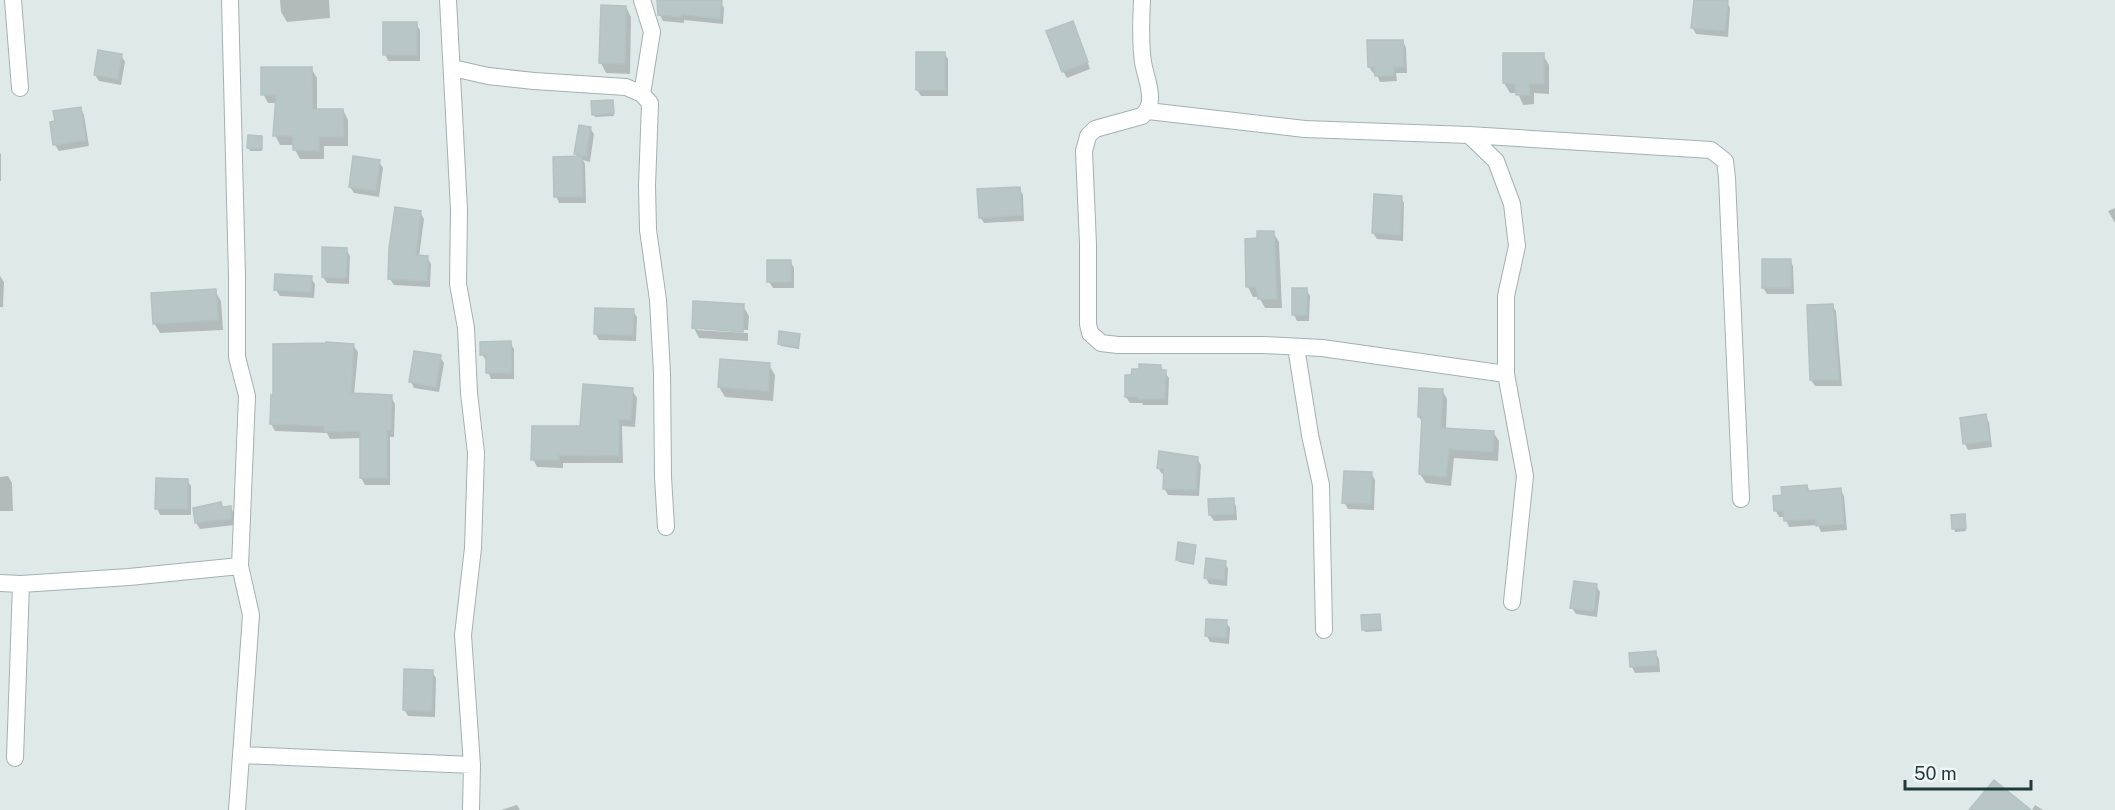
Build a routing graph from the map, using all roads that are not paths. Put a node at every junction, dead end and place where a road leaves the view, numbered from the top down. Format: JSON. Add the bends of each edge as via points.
{"nodes":[{"id":1,"x":13,"y":0,"type":"edge"},
{"id":2,"x":230,"y":0,"type":"edge"},
{"id":3,"x":448,"y":0,"type":"edge"},
{"id":4,"x":642,"y":0,"type":"edge"},
{"id":5,"x":1142,"y":0,"type":"edge"},
{"id":6,"x":453,"y":68,"type":"junction"},
{"id":7,"x":20,"y":88,"type":"dead end"},
{"id":8,"x":642,"y":94,"type":"junction"},
{"id":9,"x":1148,"y":111,"type":"junction"},
{"id":10,"x":1469,"y":135,"type":"junction"},
{"id":11,"x":1296,"y":347,"type":"junction"},
{"id":12,"x":1506,"y":374,"type":"junction"},
{"id":13,"x":1741,"y":499,"type":"dead end"},
{"id":14,"x":666,"y":527,"type":"dead end"},
{"id":15,"x":240,"y":566,"type":"junction"},
{"id":16,"x":0,"y":583,"type":"edge"},
{"id":17,"x":21,"y":584,"type":"junction"},
{"id":18,"x":1512,"y":602,"type":"dead end"},
{"id":19,"x":1324,"y":630,"type":"dead end"},
{"id":20,"x":241,"y":755,"type":"junction"},
{"id":21,"x":15,"y":758,"type":"dead end"},
{"id":22,"x":472,"y":765,"type":"junction"},
{"id":23,"x":237,"y":810,"type":"edge"},
{"id":24,"x":471,"y":810,"type":"edge"}],
"edges":[{"from":1,"to":7,"type":"street"},
{"from":2,"to":15,"type":"street","via":[[237,357],[247,396]]},
{"from":3,"to":6,"type":"street"},
{"from":4,"to":8,"type":"street","via":[[652,32]]},
{"from":5,"to":9,"type":"street","via":[[1143,61],[1150,92]]},
{"from":6,"to":8,"type":"street","via":[[500,77],[626,87]]},
{"from":6,"to":22,"type":"street","via":[[458,284],[466,328],[476,453],[463,635]]},
{"from":8,"to":14,"type":"street","via":[[650,103],[648,230],[658,300]]},
{"from":9,"to":10,"type":"street","via":[[1305,129]]},
{"from":9,"to":11,"type":"street","via":[[1095,129],[1088,136],[1084,151],[1090,333],[1101,343],[1118,345]]},
{"from":10,"to":12,"type":"street","via":[[1496,161],[1512,204],[1516,246],[1506,296]]},
{"from":10,"to":13,"type":"street","via":[[1711,150],[1725,161]]},
{"from":11,"to":12,"type":"street"},
{"from":11,"to":19,"type":"street","via":[[1321,485]]},
{"from":12,"to":18,"type":"street","via":[[1525,476]]},
{"from":15,"to":17,"type":"street"},
{"from":15,"to":20,"type":"street","via":[[251,615]]},
{"from":16,"to":17,"type":"street"},
{"from":17,"to":21,"type":"street"},
{"from":20,"to":22,"type":"street"},
{"from":20,"to":23,"type":"street"},
{"from":22,"to":24,"type":"street"}]}
